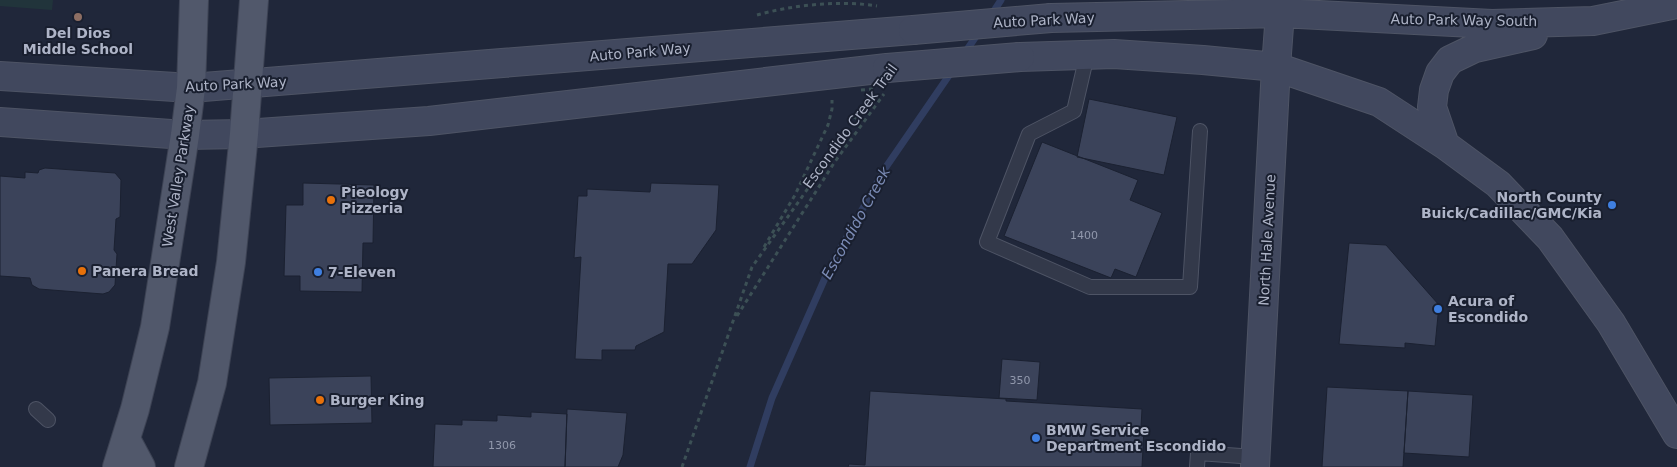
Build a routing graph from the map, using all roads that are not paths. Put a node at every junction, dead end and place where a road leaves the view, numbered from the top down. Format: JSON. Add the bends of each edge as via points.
{"nodes":[{"id":1,"x":194,"y":0,"type":"edge"},
{"id":2,"x":254,"y":0,"type":"edge"},
{"id":3,"x":1677,"y":4,"type":"edge"},
{"id":4,"x":1280,"y":13,"type":"junction"},
{"id":5,"x":1593,"y":21,"type":"junction"},
{"id":6,"x":813,"y":38,"type":"junction"},
{"id":7,"x":1088,"y":55,"type":"junction"},
{"id":8,"x":1276,"y":67,"type":"junction"},
{"id":9,"x":0,"y":76,"type":"edge"},
{"id":10,"x":745,"y":84,"type":"junction"},
{"id":11,"x":248,"y":85,"type":"junction"},
{"id":12,"x":191,"y":88,"type":"junction"},
{"id":13,"x":0,"y":122,"type":"edge"},
{"id":14,"x":1200,"y":131,"type":"dead end"},
{"id":15,"x":244,"y":134,"type":"junction"},
{"id":16,"x":186,"y":135,"type":"junction"},
{"id":17,"x":1445,"y":145,"type":"junction"},
{"id":18,"x":36,"y":409,"type":"dead end"},
{"id":19,"x":48,"y":420,"type":"dead end"},
{"id":20,"x":1677,"y":434,"type":"edge"},
{"id":21,"x":126,"y":439,"type":"junction"},
{"id":22,"x":1198,"y":460,"type":"edge"},
{"id":23,"x":1255,"y":462,"type":"edge"},
{"id":24,"x":117,"y":467,"type":"edge"},
{"id":25,"x":140,"y":467,"type":"edge"},
{"id":26,"x":189,"y":467,"type":"edge"}],
"edges":[{"from":1,"to":12,"type":"main road","name":"West Valley Parkway"},
{"from":2,"to":11,"type":"main road"},
{"from":3,"to":5,"type":"main road","name":"Auto Park Way South"},
{"from":4,"to":5,"type":"main road","name":"Auto Park Way South","via":[[1492,24]]},
{"from":4,"to":6,"type":"main road","name":"Auto Park Way","bridge":true,"via":[[1051,18]]},
{"from":4,"to":8,"type":"main road","name":"North Hale Avenue"},
{"from":5,"to":17,"type":"main road","via":[[1475,48],[1450,60],[1440,73],[1432,107]]},
{"from":6,"to":10,"type":"main road","via":[[808,54],[798,61],[759,68],[752,72]]},
{"from":6,"to":11,"type":"main road","name":"Auto Park Way"},
{"from":7,"to":8,"type":"main road","via":[[1139,55]]},
{"from":7,"to":10,"type":"main road","bridge":true,"via":[[1020,58],[883,82],[832,74]]},
{"from":7,"to":14,"type":"lane","via":[[1074,111],[1029,134],[987,242],[1090,287],[1190,287]]},
{"from":8,"to":17,"type":"main road","via":[[1379,102]]},
{"from":8,"to":23,"type":"main road","name":"North Hale Avenue"},
{"from":9,"to":12,"type":"main road","name":"Auto Park Way"},
{"from":10,"to":15,"type":"main road","via":[[429,121]]},
{"from":11,"to":12,"type":"main road","name":"Auto Park Way"},
{"from":11,"to":15,"type":"main road"},
{"from":12,"to":16,"type":"main road","name":"West Valley Parkway"},
{"from":13,"to":16,"type":"main road"},
{"from":15,"to":16,"type":"main road"},
{"from":15,"to":26,"type":"main road","via":[[231,262],[212,383]]},
{"from":16,"to":21,"type":"main road","name":"West Valley Parkway","via":[[155,327]]},
{"from":17,"to":20,"type":"main road","via":[[1498,184],[1550,238],[1611,323]]},
{"from":18,"to":19,"type":"lane"},
{"from":21,"to":24,"type":"main road","name":"West Valley Parkway"},
{"from":21,"to":25,"type":"main road"},
{"from":22,"to":23,"type":"lane"}]}
